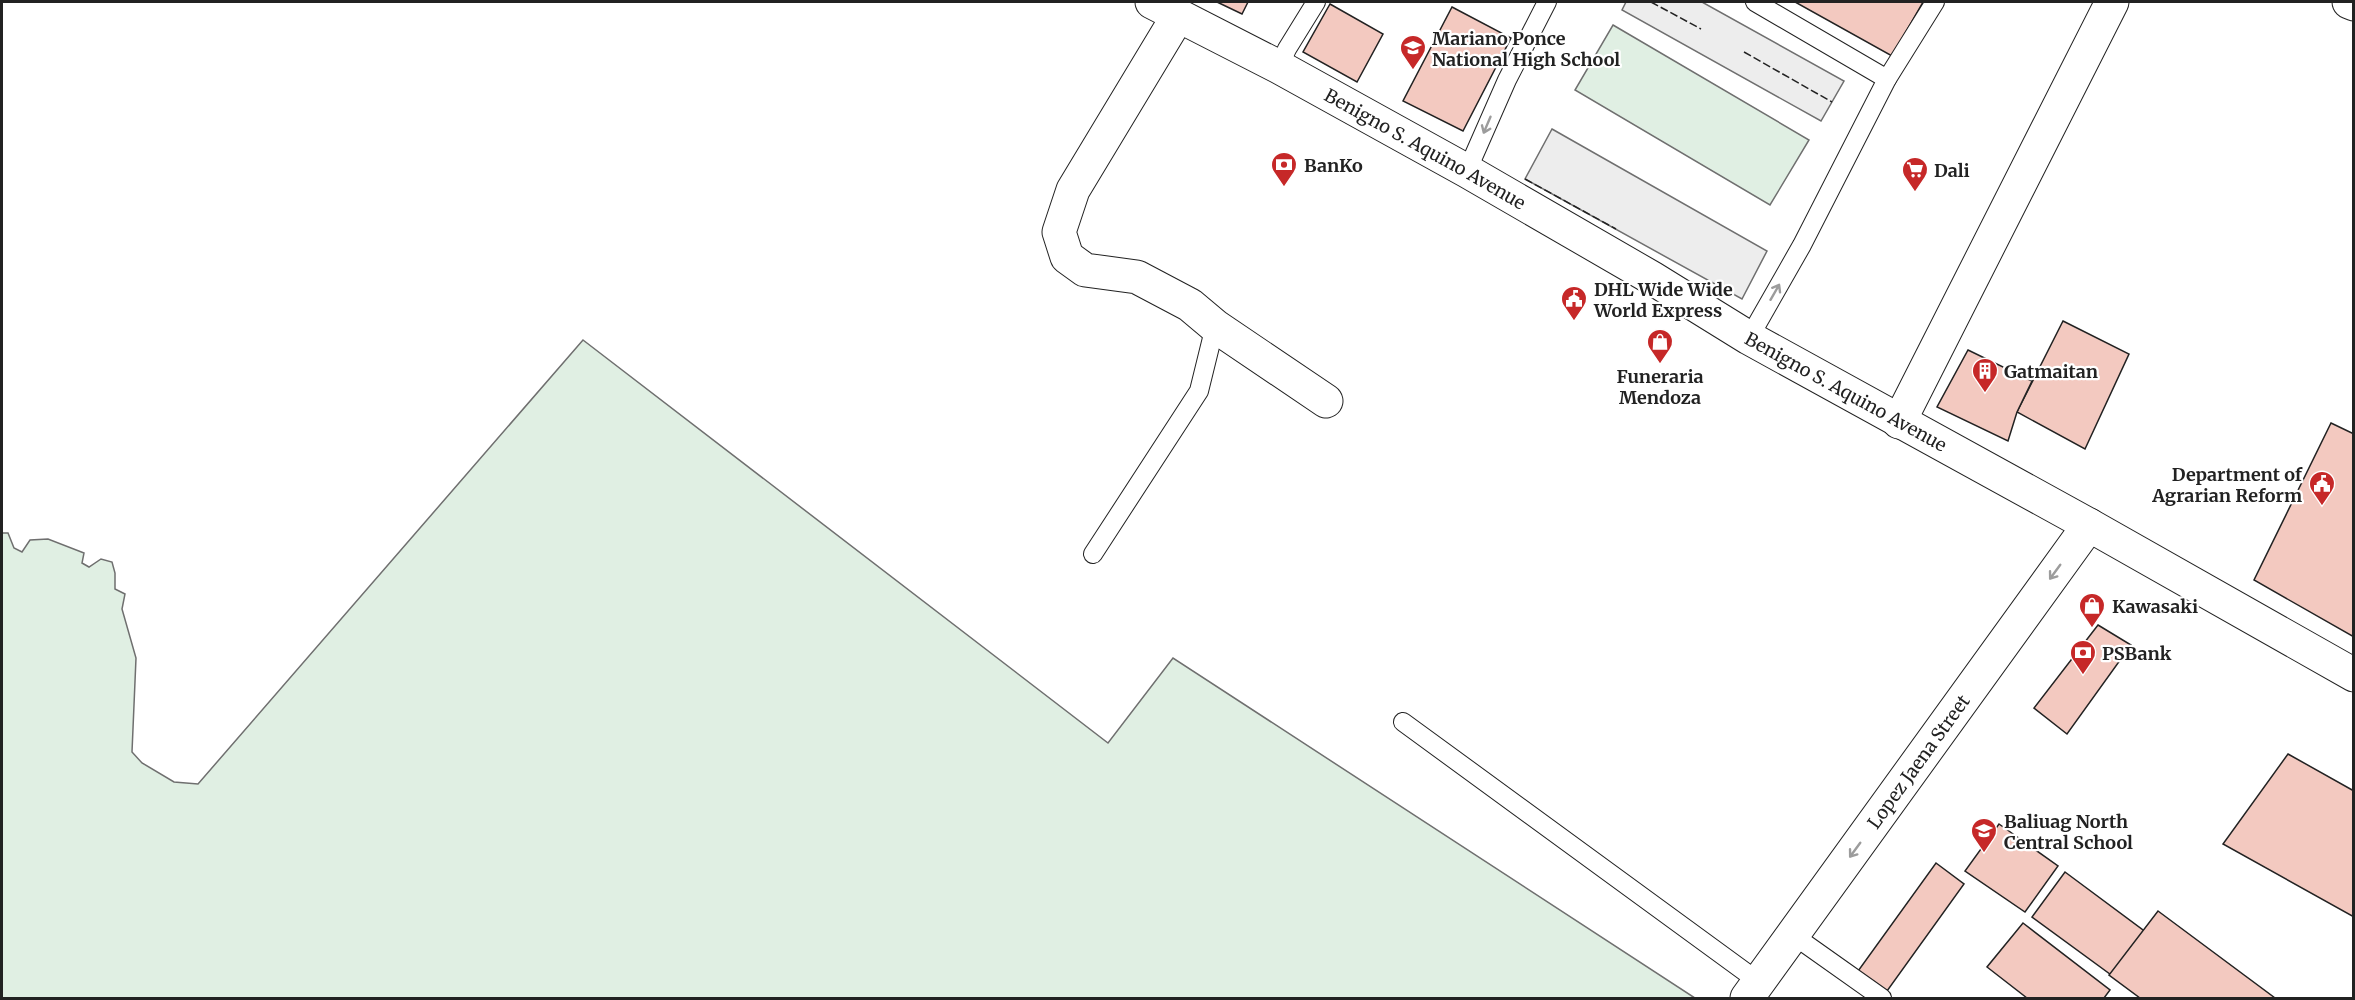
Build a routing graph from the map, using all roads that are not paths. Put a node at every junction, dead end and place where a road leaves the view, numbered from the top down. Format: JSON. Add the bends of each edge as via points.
{"nodes":[{"id":1,"x":1316,"y":2,"type":"edge"},
{"id":2,"x":1547,"y":2,"type":"edge"},
{"id":3,"x":1755,"y":2,"type":"edge"},
{"id":4,"x":1935,"y":2,"type":"edge"},
{"id":5,"x":2112,"y":2,"type":"edge"},
{"id":6,"x":2349,"y":2,"type":"edge"},
{"id":7,"x":2354,"y":4,"type":"edge"},
{"id":8,"x":1165,"y":9,"type":"edge"},
{"id":9,"x":1279,"y":67,"type":"junction"},
{"id":10,"x":1887,"y":79,"type":"junction"},
{"id":11,"x":1467,"y":171,"type":"junction"},
{"id":12,"x":1215,"y":326,"type":"junction"},
{"id":13,"x":1749,"y":338,"type":"junction"},
{"id":14,"x":1326,"y":401,"type":"dead end"},
{"id":15,"x":1899,"y":422,"type":"junction"},
{"id":16,"x":2089,"y":525,"type":"junction"},
{"id":17,"x":1093,"y":554,"type":"dead end"},
{"id":18,"x":2354,"y":675,"type":"edge"},
{"id":19,"x":1403,"y":722,"type":"dead end"},
{"id":20,"x":1793,"y":935,"type":"junction"},
{"id":21,"x":1753,"y":991,"type":"edge"},
{"id":22,"x":1882,"y":999,"type":"edge"}],
"edges":[{"from":1,"to":9,"type":"lane"},
{"from":2,"to":11,"type":"lane","one_way":true,"via":[[1506,80]]},
{"from":3,"to":10,"type":"lane"},
{"from":4,"to":10,"type":"lane"},
{"from":5,"to":15,"type":"street"},
{"from":6,"to":7,"type":"street"},
{"from":8,"to":9,"type":"street","name":"Benigno S. Aquino Avenue"},
{"from":8,"to":12,"type":"street","via":[[1073,190],[1059,232],[1067,257],[1085,270],[1137,277],[1190,305]]},
{"from":9,"to":11,"type":"street","name":"Benigno S. Aquino Avenue"},
{"from":13,"to":10,"type":"lane","one_way":true,"via":[[1802,246]]},
{"from":11,"to":13,"type":"street","name":"Benigno S. Aquino Avenue"},
{"from":12,"to":14,"type":"street"},
{"from":12,"to":17,"type":"lane","via":[[1199,391]]},
{"from":13,"to":15,"type":"street","name":"Benigno S. Aquino Avenue"},
{"from":15,"to":16,"type":"street","name":"Benigno S. Aquino Avenue"},
{"from":16,"to":18,"type":"street","name":"Benigno S. Aquino Avenue"},
{"from":16,"to":20,"type":"street","name":"Lopez Jaena Street","one_way":true},
{"from":19,"to":21,"type":"lane"},
{"from":20,"to":21,"type":"street","name":"Lopez Jaena Street"},
{"from":20,"to":22,"type":"lane"}]}
